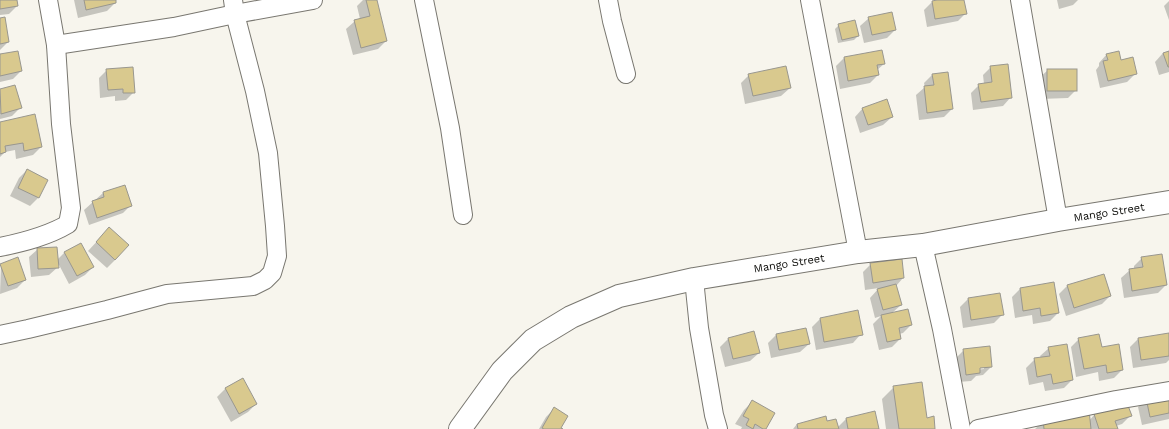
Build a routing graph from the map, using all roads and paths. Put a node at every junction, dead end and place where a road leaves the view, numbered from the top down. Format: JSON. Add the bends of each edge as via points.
{"nodes":[{"id":1,"x":48,"y":0,"type":"edge"},
{"id":2,"x":313,"y":0,"type":"edge"},
{"id":3,"x":424,"y":0,"type":"edge"},
{"id":4,"x":608,"y":0,"type":"edge"},
{"id":5,"x":810,"y":0,"type":"edge"},
{"id":6,"x":1020,"y":0,"type":"edge"},
{"id":7,"x":234,"y":7,"type":"edge"},
{"id":8,"x":56,"y":46,"type":"junction"},
{"id":9,"x":626,"y":74,"type":"dead end"},
{"id":10,"x":1169,"y":202,"type":"edge"},
{"id":11,"x":463,"y":215,"type":"dead end"},
{"id":12,"x":1058,"y":220,"type":"junction"},
{"id":13,"x":923,"y":245,"type":"junction"},
{"id":14,"x":0,"y":246,"type":"edge"},
{"id":15,"x":858,"y":252,"type":"junction"},
{"id":16,"x":694,"y":279,"type":"junction"},
{"id":17,"x":0,"y":335,"type":"edge"},
{"id":18,"x":1169,"y":391,"type":"edge"},
{"id":19,"x":460,"y":429,"type":"edge"},
{"id":20,"x":718,"y":429,"type":"edge"},
{"id":21,"x":961,"y":429,"type":"edge"},
{"id":22,"x":978,"y":429,"type":"edge"}],
"edges":[{"from":1,"to":8,"type":"street"},
{"from":2,"to":7,"type":"street"},
{"from":3,"to":11,"type":"street","via":[[450,128]]},
{"from":4,"to":9,"type":"street"},
{"from":5,"to":15,"type":"street"},
{"from":6,"to":12,"type":"street"},
{"from":7,"to":8,"type":"street","via":[[174,27]]},
{"from":7,"to":17,"type":"street","via":[[268,153],[277,256],[272,273],[253,286],[166,294]]},
{"from":8,"to":14,"type":"street","via":[[61,124],[71,208],[68,224],[57,231],[20,243]]},
{"from":10,"to":12,"type":"main road","name":"Mango Street"},
{"from":12,"to":13,"type":"main road","name":"Mango Street"},
{"from":13,"to":15,"type":"main road","name":"Mango Street"},
{"from":13,"to":21,"type":"street"},
{"from":15,"to":16,"type":"main road","name":"Mango Street"},
{"from":16,"to":19,"type":"main road","name":"Mango Street","via":[[620,296],[571,317],[533,340],[502,371]]},
{"from":16,"to":20,"type":"street","via":[[699,328]]},
{"from":18,"to":22,"type":"street"}]}
